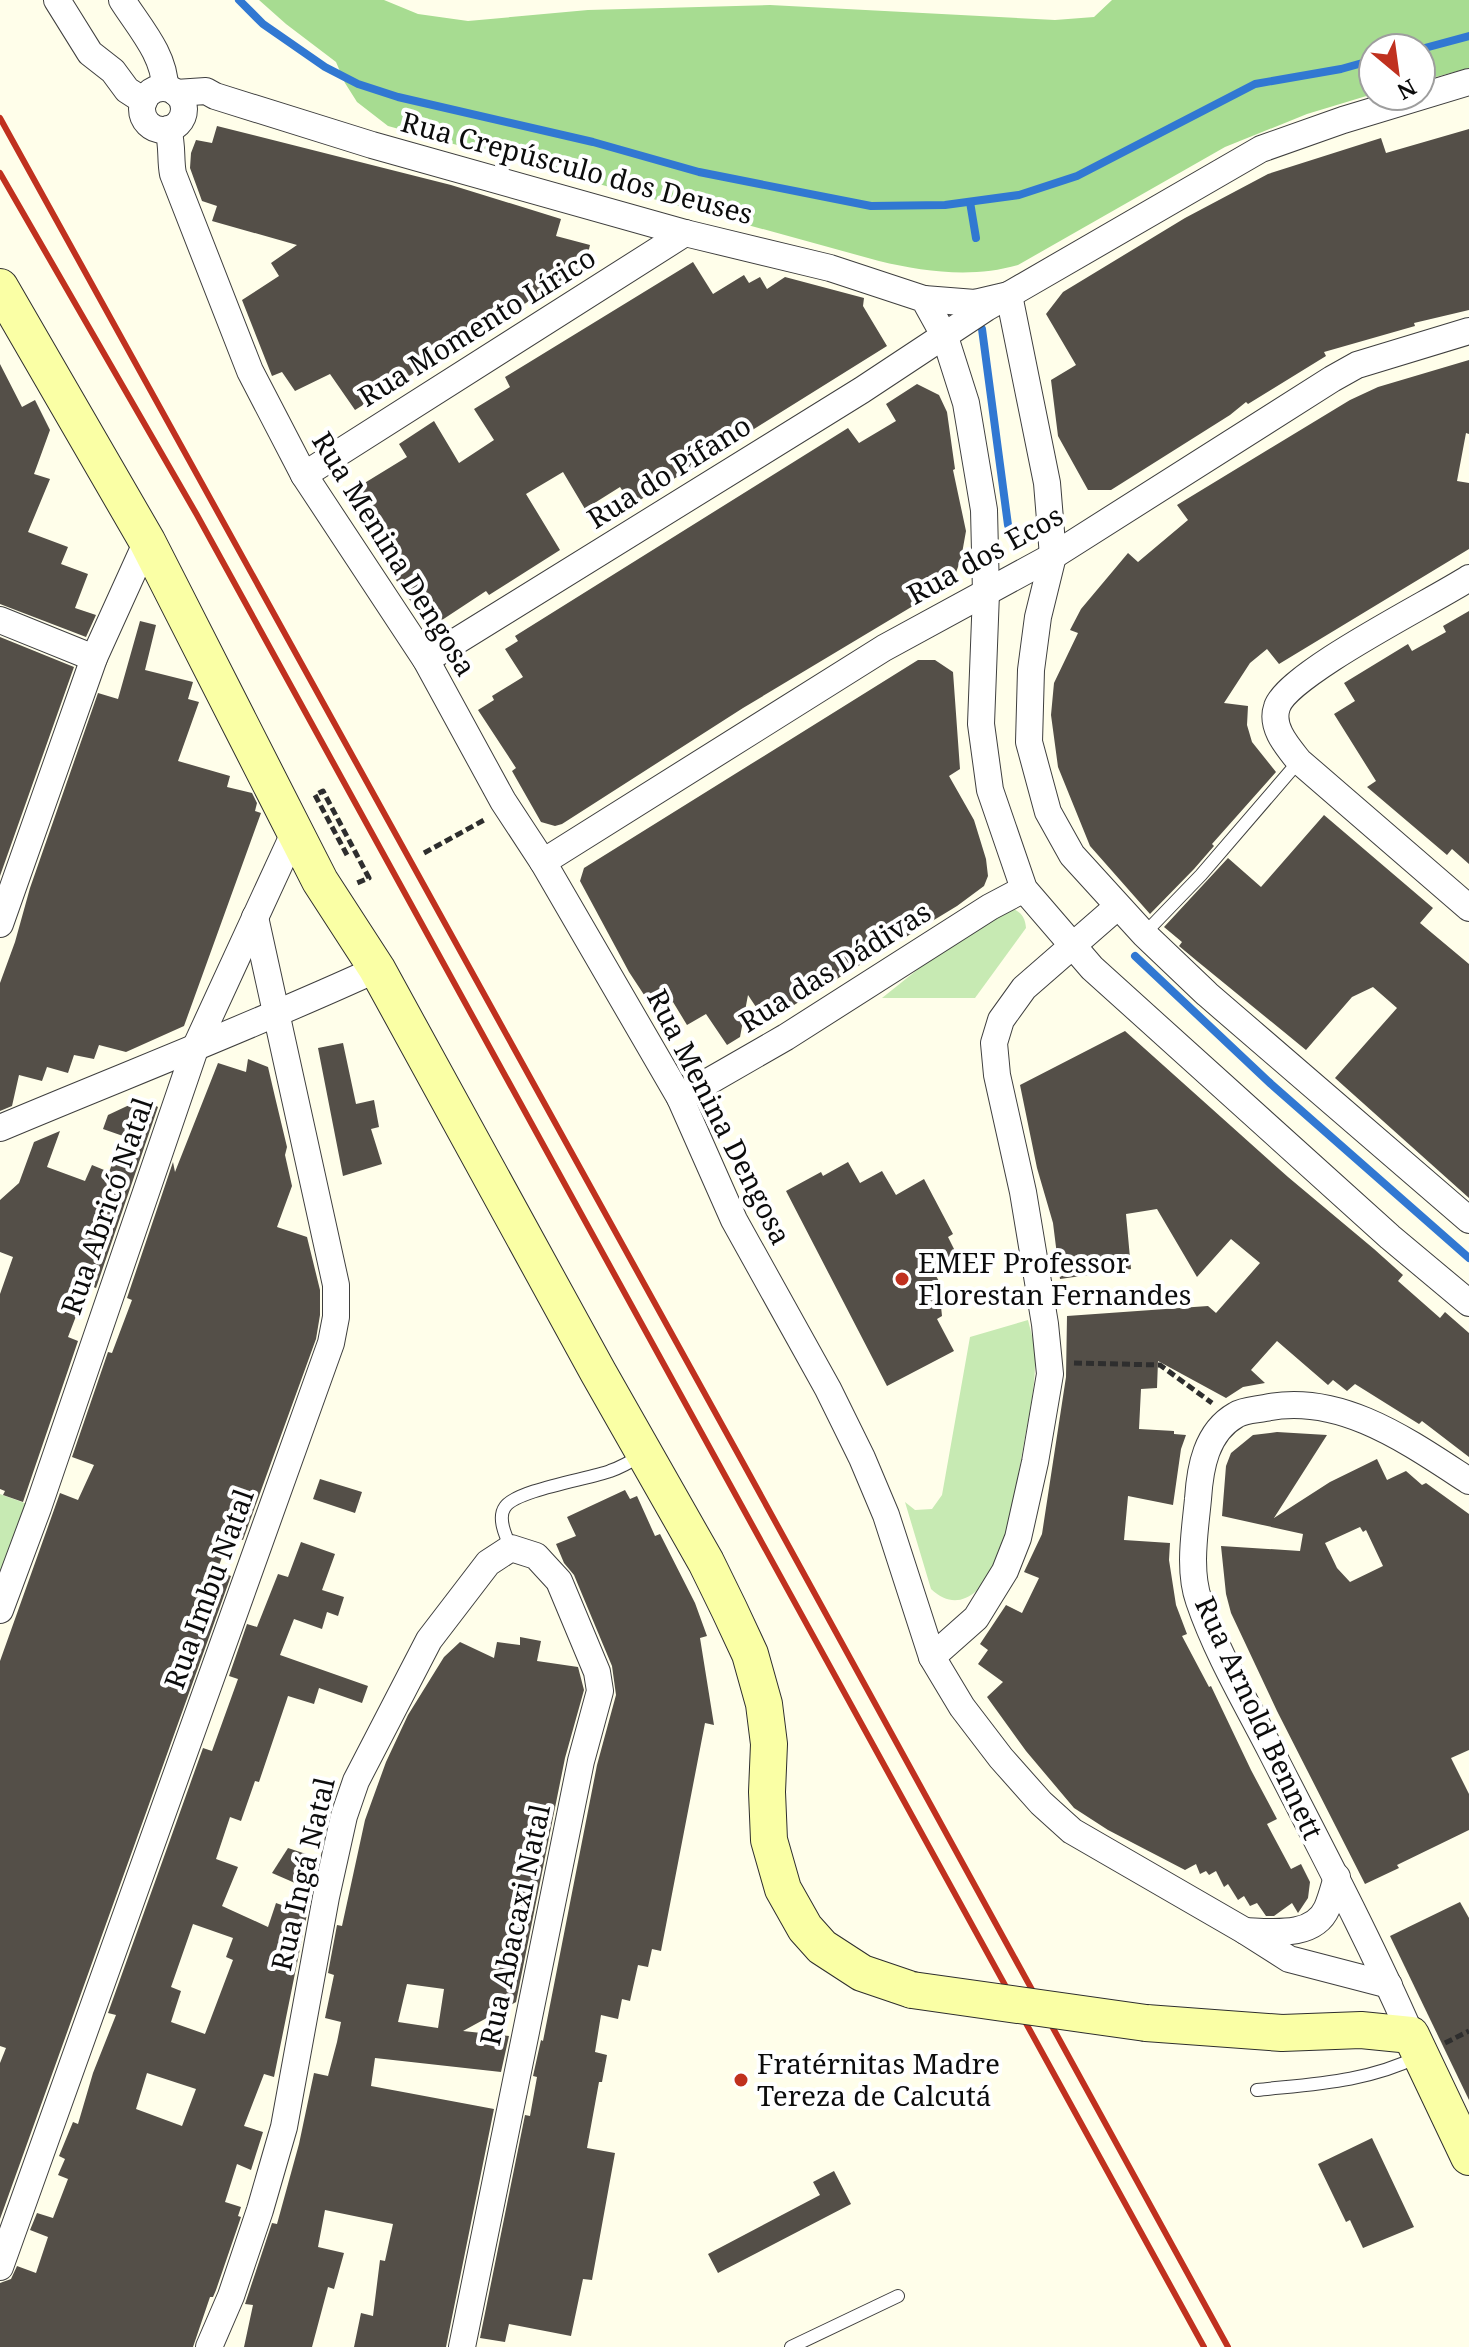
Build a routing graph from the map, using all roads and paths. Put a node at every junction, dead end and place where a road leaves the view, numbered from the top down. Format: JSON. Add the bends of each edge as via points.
{"nodes":[{"id":1,"x":57,"y":0,"type":"edge"},
{"id":2,"x":122,"y":0,"type":"edge"},
{"id":3,"x":1469,"y":82,"type":"edge"},
{"id":4,"x":163,"y":106,"type":"junction"},
{"id":5,"x":685,"y":233,"type":"junction"},
{"id":6,"x":1009,"y":295,"type":"junction"},
{"id":7,"x":2,"y":296,"type":"edge"},
{"id":8,"x":924,"y":299,"type":"junction"},
{"id":9,"x":1469,"y":331,"type":"edge"},
{"id":10,"x":945,"y":337,"type":"junction"},
{"id":11,"x":304,"y":475,"type":"junction"},
{"id":12,"x":147,"y":541,"type":"junction"},
{"id":13,"x":1053,"y":556,"type":"junction"},
{"id":14,"x":1469,"y":578,"type":"edge"},
{"id":15,"x":986,"y":593,"type":"junction"},
{"id":16,"x":0,"y":620,"type":"edge"},
{"id":17,"x":94,"y":658,"type":"junction"},
{"id":18,"x":426,"y":660,"type":"junction"},
{"id":19,"x":1299,"y":761,"type":"junction"},
{"id":20,"x":507,"y":807,"type":"junction"},
{"id":21,"x":1048,"y":812,"type":"junction"},
{"id":22,"x":1005,"y":826,"type":"junction"},
{"id":23,"x":298,"y":838,"type":"junction"},
{"id":24,"x":424,"y":853,"type":"dead end"},
{"id":25,"x":543,"y":862,"type":"junction"},
{"id":26,"x":350,"y":871,"type":"dead end"},
{"id":27,"x":1024,"y":889,"type":"junction"},
{"id":28,"x":1117,"y":907,"type":"junction"},
{"id":29,"x":1469,"y":908,"type":"edge"},
{"id":30,"x":255,"y":917,"type":"junction"},
{"id":31,"x":0,"y":924,"type":"edge"},
{"id":32,"x":1144,"y":934,"type":"junction"},
{"id":33,"x":1072,"y":947,"type":"junction"},
{"id":34,"x":377,"y":969,"type":"junction"},
{"id":35,"x":278,"y":1015,"type":"junction"},
{"id":36,"x":196,"y":1046,"type":"junction"},
{"id":37,"x":680,"y":1098,"type":"junction"},
{"id":38,"x":0,"y":1128,"type":"edge"},
{"id":39,"x":1469,"y":1220,"type":"edge"},
{"id":40,"x":1469,"y":1303,"type":"edge"},
{"id":41,"x":1049,"y":1362,"type":"junction"},
{"id":42,"x":1232,"y":1417,"type":"junction"},
{"id":43,"x":644,"y":1453,"type":"junction"},
{"id":44,"x":1469,"y":1481,"type":"edge"},
{"id":45,"x":511,"y":1548,"type":"junction"},
{"id":46,"x":0,"y":1610,"type":"edge"},
{"id":47,"x":932,"y":1657,"type":"junction"},
{"id":48,"x":1337,"y":1877,"type":"junction"},
{"id":49,"x":1245,"y":1931,"type":"junction"},
{"id":50,"x":1389,"y":1985,"type":"junction"},
{"id":51,"x":1416,"y":2045,"type":"junction"},
{"id":52,"x":1257,"y":2090,"type":"dead end"},
{"id":53,"x":1469,"y":2157,"type":"edge"},
{"id":54,"x":0,"y":2267,"type":"edge"},
{"id":55,"x":898,"y":2296,"type":"dead end"},
{"id":56,"x":209,"y":2347,"type":"edge"},
{"id":57,"x":462,"y":2347,"type":"edge"},
{"id":58,"x":791,"y":2347,"type":"edge"}],
"edges":[{"from":1,"to":4,"type":"street","via":[[90,53],[127,90]]},
{"from":2,"to":4,"type":"street","via":[[165,71]]},
{"from":3,"to":6,"type":"street","name":"Rua Crepúsculo dos Deuses","via":[[1261,149]]},
{"from":4,"to":5,"type":"street","name":"Rua Crepúsculo dos Deuses","via":[[215,96]]},
{"from":4,"to":11,"type":"street","name":"Rua Menina Dengosa","via":[[159,149],[171,165],[250,371]]},
{"from":5,"to":8,"type":"street","name":"Rua Crepúsculo dos Deuses","via":[[830,268]]},
{"from":5,"to":11,"type":"street","name":"Rua Momento Lírico"},
{"from":6,"to":8,"type":"street","name":"Rua Crepúsculo dos Deuses","via":[[975,303]]},
{"from":6,"to":10,"type":"street","name":"Rua Crepúsculo dos Deuses"},
{"from":6,"to":13,"type":"street","via":[[1047,483]]},
{"from":7,"to":12,"type":"street"},
{"from":8,"to":10,"type":"street"},
{"from":9,"to":13,"type":"street","name":"Rua dos Ecos","via":[[1357,365]]},
{"from":10,"to":15,"type":"street","via":[[966,403],[984,510]]},
{"from":10,"to":18,"type":"street","name":"Rua do Pífano"},
{"from":11,"to":18,"type":"street","name":"Rua Menina Dengosa"},
{"from":12,"to":17,"type":"street"},
{"from":12,"to":23,"type":"street"},
{"from":13,"to":15,"type":"street","name":"Rua dos Ecos"},
{"from":13,"to":21,"type":"street","via":[[1038,617],[1029,713],[1029,742]]},
{"from":14,"to":19,"type":"street","via":[[1291,687],[1278,702],[1275,720]]},
{"from":15,"to":22,"type":"street","via":[[981,724],[990,790]]},
{"from":15,"to":25,"type":"street","name":"Rua dos Ecos","via":[[884,648]]},
{"from":16,"to":17,"type":"street"},
{"from":17,"to":31,"type":"street"},
{"from":18,"to":20,"type":"street","name":"Rua Menina Dengosa"},
{"from":19,"to":29,"type":"street"},
{"from":19,"to":32,"type":"lane"},
{"from":20,"to":24,"type":"path"},
{"from":20,"to":25,"type":"street","name":"Rua Menina Dengosa"},
{"from":21,"to":22,"type":"street"},
{"from":21,"to":28,"type":"street","via":[[1072,855]]},
{"from":22,"to":27,"type":"street"},
{"from":23,"to":26,"type":"path","via":[[328,829],[345,856],[315,795],[323,791],[369,878],[357,884]]},
{"from":23,"to":30,"type":"street","name":"Rua Abricó Natal"},
{"from":23,"to":34,"type":"street"},
{"from":25,"to":37,"type":"street","name":"Rua Menina Dengosa"},
{"from":27,"to":33,"type":"street"},
{"from":27,"to":37,"type":"street","name":"Rua das Dádivas"},
{"from":28,"to":32,"type":"street"},
{"from":28,"to":33,"type":"street"},
{"from":30,"to":35,"type":"street","name":"Rua Imbu Natal"},
{"from":30,"to":36,"type":"street","name":"Rua Abricó Natal"},
{"from":32,"to":39,"type":"street"},
{"from":33,"to":40,"type":"street"},
{"from":33,"to":41,"type":"street","via":[[1024,988],[1001,1020],[994,1043]]},
{"from":34,"to":35,"type":"street"},
{"from":34,"to":43,"type":"street"},
{"from":35,"to":36,"type":"street"},
{"from":35,"to":54,"type":"street","name":"Rua Imbu Natal","via":[[336,1285],[331,1343]]},
{"from":36,"to":38,"type":"street"},
{"from":36,"to":46,"type":"street","name":"Rua Abricó Natal"},
{"from":37,"to":47,"type":"street","name":"Rua Menina Dengosa","via":[[734,1220],[862,1458]]},
{"from":41,"to":42,"type":"path","via":[[1160,1365]]},
{"from":41,"to":47,"type":"street","via":[[1035,1462],[1005,1571],[976,1618]]},
{"from":42,"to":44,"type":"street","via":[[1272,1406],[1312,1404],[1368,1421]]},
{"from":42,"to":48,"type":"street","name":"Rua Arnold Bennett","via":[[1207,1447],[1199,1481],[1193,1555],[1197,1598]]},
{"from":43,"to":45,"type":"lane","via":[[611,1471],[513,1500],[502,1517]]},
{"from":43,"to":51,"type":"street","bridge":true,"via":[[750,1654],[769,1744],[769,1840],[783,1889],[822,1947],[862,1973],[912,1990],[1146,2023],[1282,2033],[1361,2030]]},
{"from":45,"to":56,"type":"street","name":"Rua Ingá Natal","via":[[488,1563],[429,1640],[356,1781],[326,1897],[284,2127],[256,2224]]},
{"from":45,"to":57,"type":"street","name":"Rua Abacaxi Natal","via":[[536,1556],[559,1581],[600,1691],[581,1761]]},
{"from":47,"to":49,"type":"street","name":"Rua Menina Dengosa","via":[[1001,1758],[1072,1831]]},
{"from":48,"to":49,"type":"street","via":[[1326,1911],[1317,1921],[1299,1930]]},
{"from":48,"to":50,"type":"street","name":"Rua Arnold Bennett"},
{"from":49,"to":50,"type":"street","name":"Rua Menina Dengosa","via":[[1289,1959]]},
{"from":50,"to":51,"type":"street","name":"Rua Arnold Bennett"},
{"from":51,"to":52,"type":"lane","via":[[1399,2066],[1354,2079]]},
{"from":51,"to":53,"type":"street","name":"Rua Arnold Bennett"},
{"from":55,"to":58,"type":"lane"}]}
